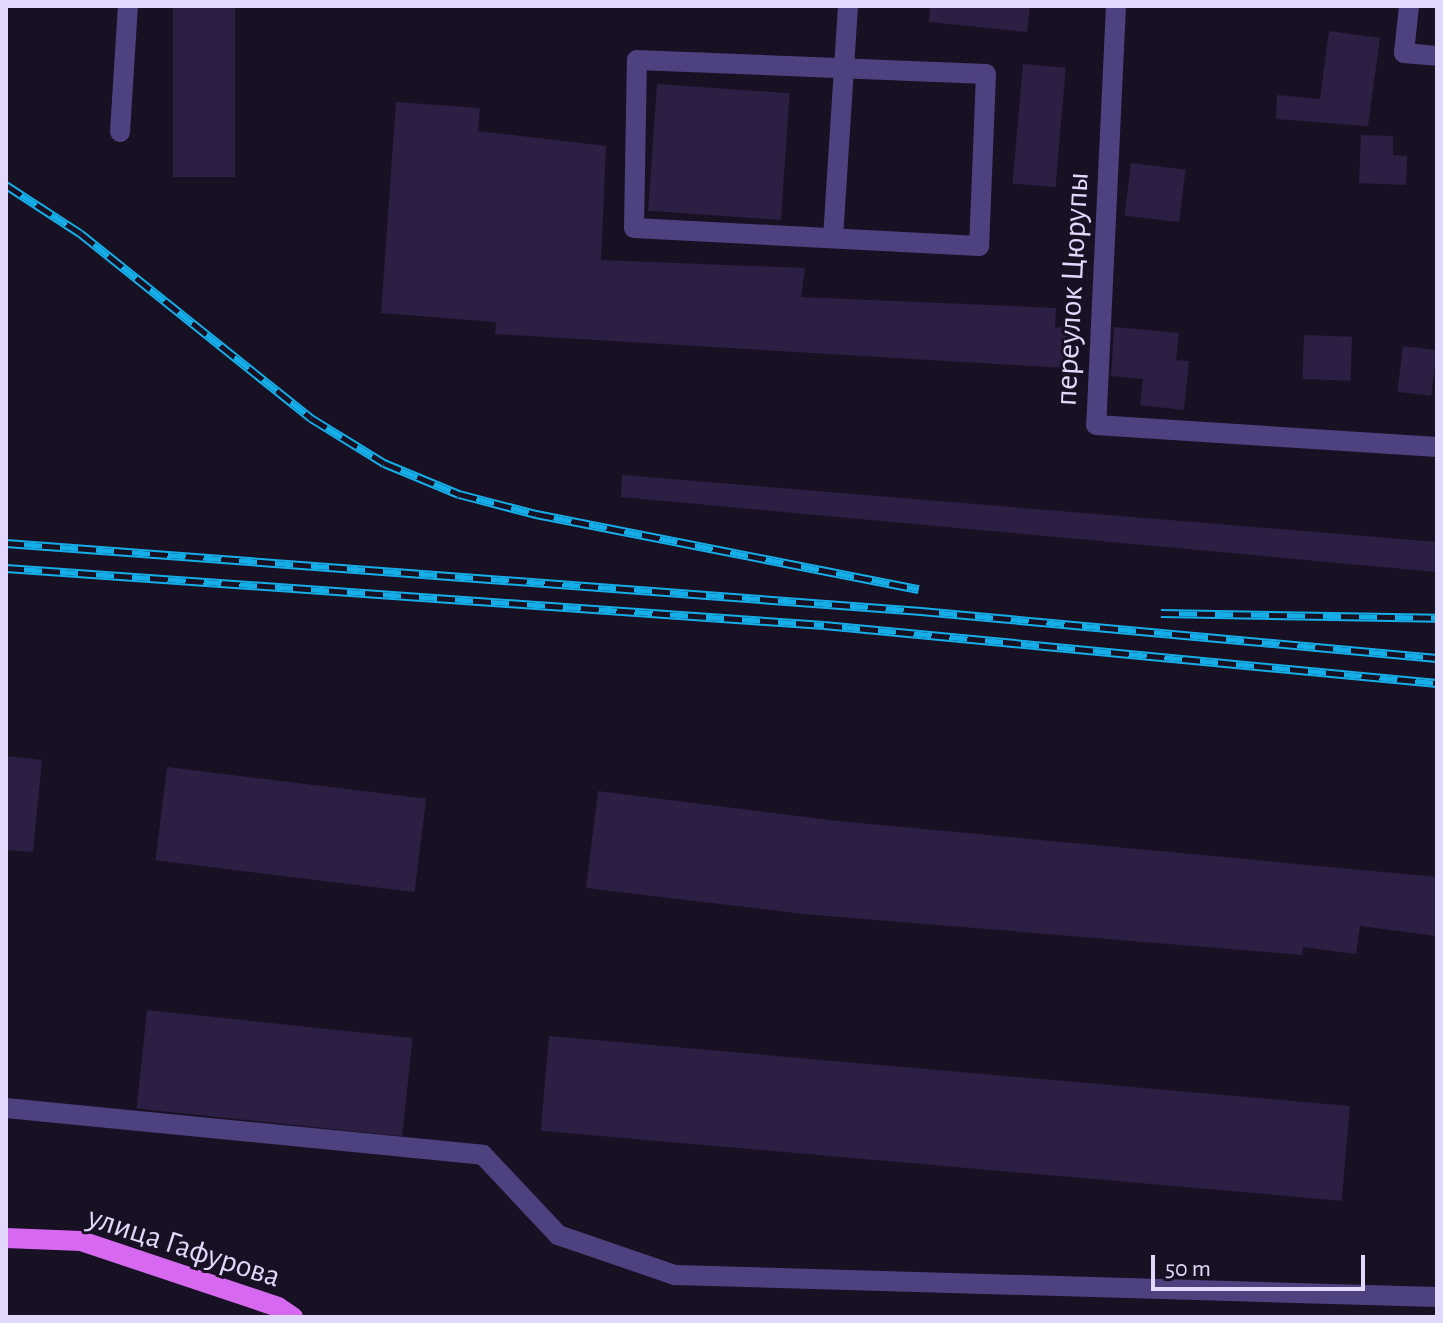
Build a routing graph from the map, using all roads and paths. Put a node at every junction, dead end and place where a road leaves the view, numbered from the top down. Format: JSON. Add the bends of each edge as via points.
{"nodes":[{"id":1,"x":128,"y":6,"type":"edge"},
{"id":2,"x":848,"y":6,"type":"edge"},
{"id":3,"x":1116,"y":6,"type":"edge"},
{"id":4,"x":1409,"y":6,"type":"edge"},
{"id":5,"x":1437,"y":56,"type":"edge"},
{"id":6,"x":845,"y":68,"type":"junction"},
{"id":7,"x":120,"y":132,"type":"dead end"},
{"id":8,"x":833,"y":238,"type":"junction"},
{"id":9,"x":1437,"y":447,"type":"edge"},
{"id":10,"x":6,"y":1108,"type":"edge"},
{"id":11,"x":6,"y":1238,"type":"edge"},
{"id":12,"x":1437,"y":1297,"type":"edge"},
{"id":13,"x":293,"y":1317,"type":"edge"}],
"edges":[{"from":1,"to":7,"type":"street"},
{"from":2,"to":6,"type":"street"},
{"from":3,"to":9,"type":"street","name":"переулок Цюрупы","via":[[1096,425]]},
{"from":4,"to":5,"type":"street","via":[[1404,53]]},
{"from":6,"to":8,"type":"street"},
{"from":6,"to":8,"type":"street","via":[[986,74],[979,246]]},
{"from":6,"to":8,"type":"street","via":[[637,60],[634,228]]},
{"from":10,"to":12,"type":"street","via":[[483,1155],[558,1235],[675,1275]]},
{"from":11,"to":13,"type":"main road","name":"улица Гафурова","via":[[81,1241],[278,1307]]}]}
